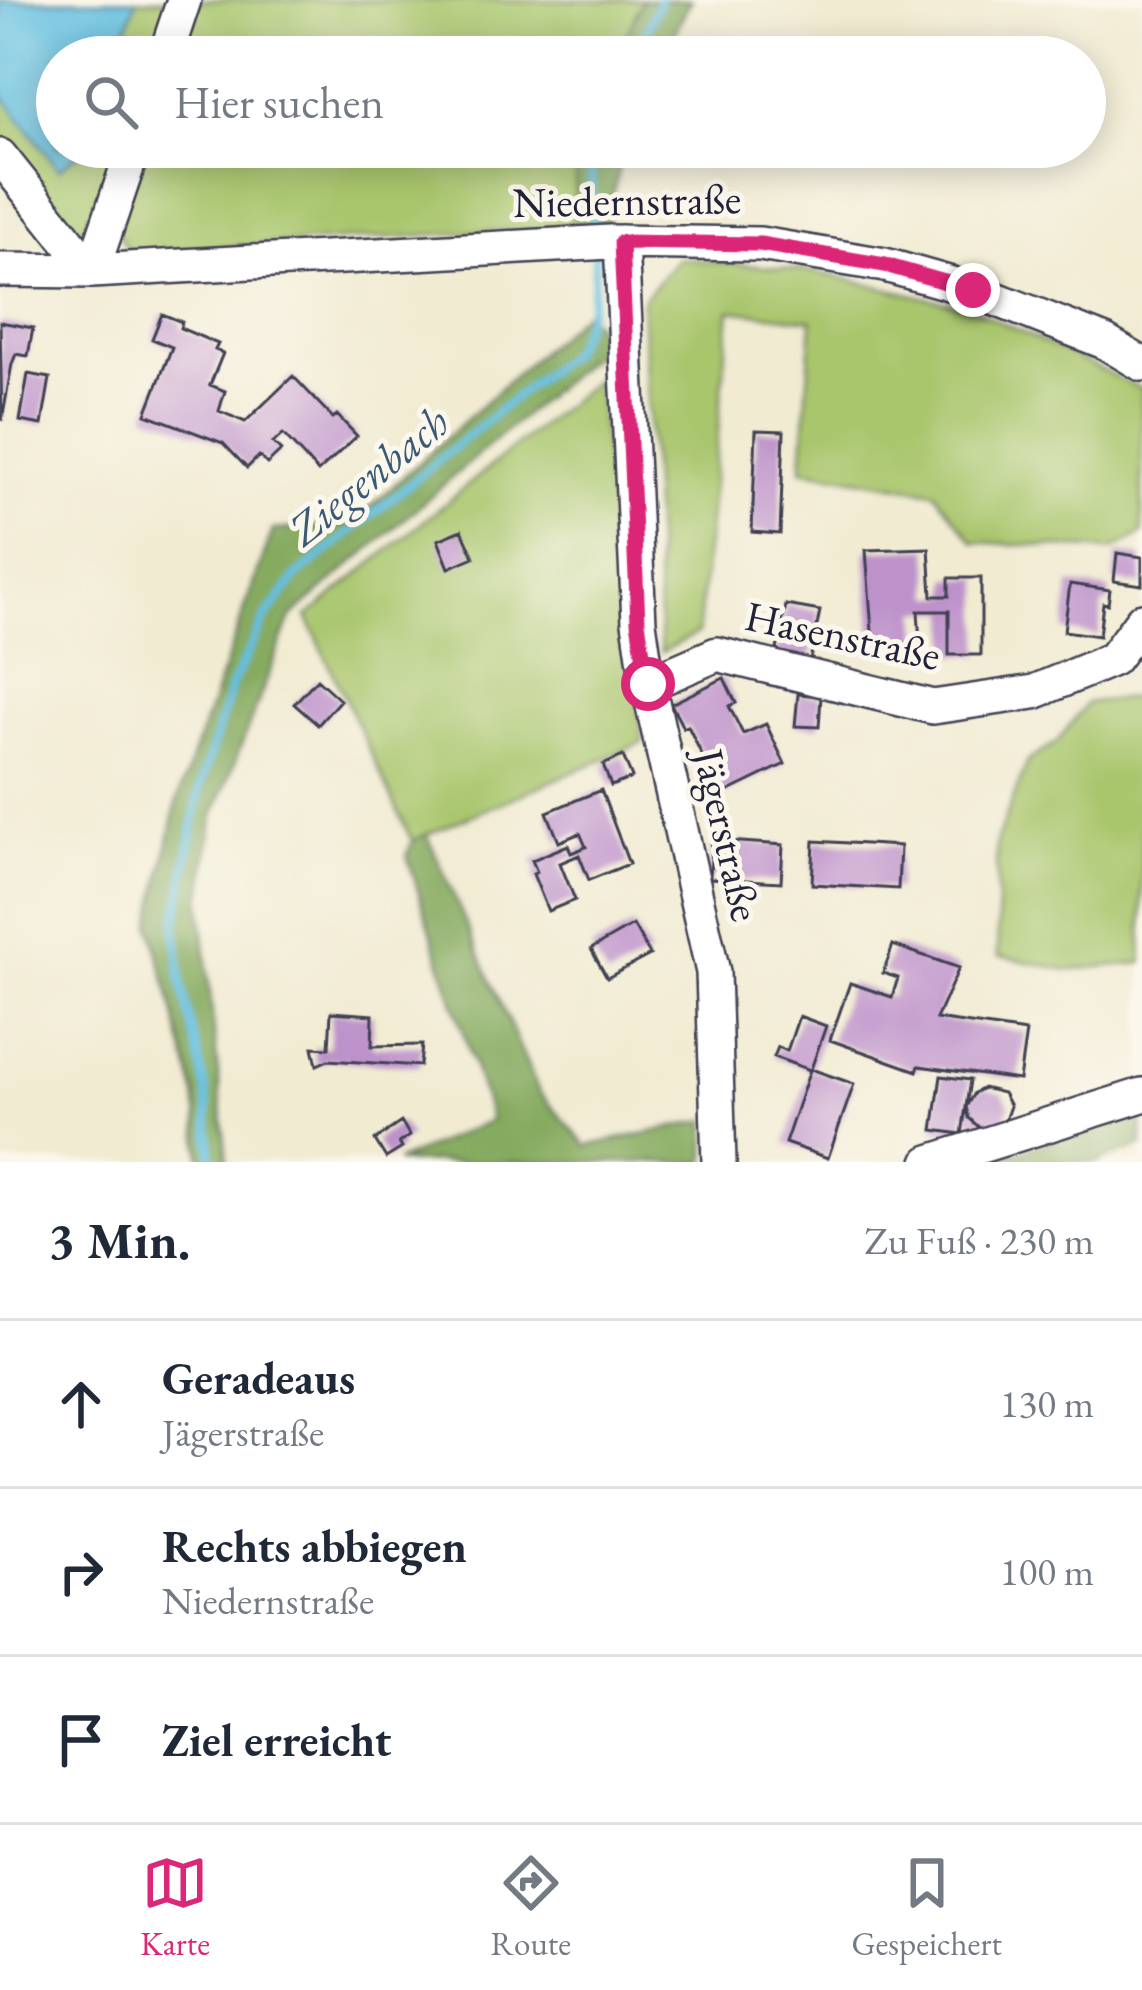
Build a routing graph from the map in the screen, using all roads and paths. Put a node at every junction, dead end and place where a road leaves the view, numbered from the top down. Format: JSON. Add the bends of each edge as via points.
{"nodes":[{"id":1,"x":184,"y":0,"type":"edge"},
{"id":2,"x":172,"y":36,"type":"edge"},
{"id":3,"x":0,"y":156,"type":"edge"},
{"id":4,"x":127,"y":168,"type":"edge"},
{"id":5,"x":603,"y":242,"type":"junction"},
{"id":6,"x":0,"y":270,"type":"edge"},
{"id":7,"x":92,"y":272,"type":"junction"},
{"id":8,"x":1142,"y":364,"type":"edge"},
{"id":9,"x":1142,"y":620,"type":"edge"},
{"id":10,"x":648,"y":684,"type":"junction"},
{"id":11,"x":1142,"y":1094,"type":"edge"},
{"id":12,"x":719,"y":1162,"type":"edge"},
{"id":13,"x":930,"y":1162,"type":"edge"}],
"edges":[{"from":1,"to":2,"type":"street"},
{"from":3,"to":7,"type":"street"},
{"from":4,"to":7,"type":"street"},
{"from":5,"to":7,"type":"street","name":"Niedernstraße"},
{"from":5,"to":8,"type":"street","name":"Niedernstraße","via":[[760,244],[885,265],[973,290]]},
{"from":5,"to":10,"type":"street","name":"Jägerstraße"},
{"from":6,"to":7,"type":"street"},
{"from":9,"to":10,"type":"street","name":"Hasenstraße","via":[[1113,659],[1034,692],[932,707],[717,654]]},
{"from":10,"to":12,"type":"street","name":"Jägerstraße","via":[[713,972]]},
{"from":11,"to":13,"type":"street"}]}
